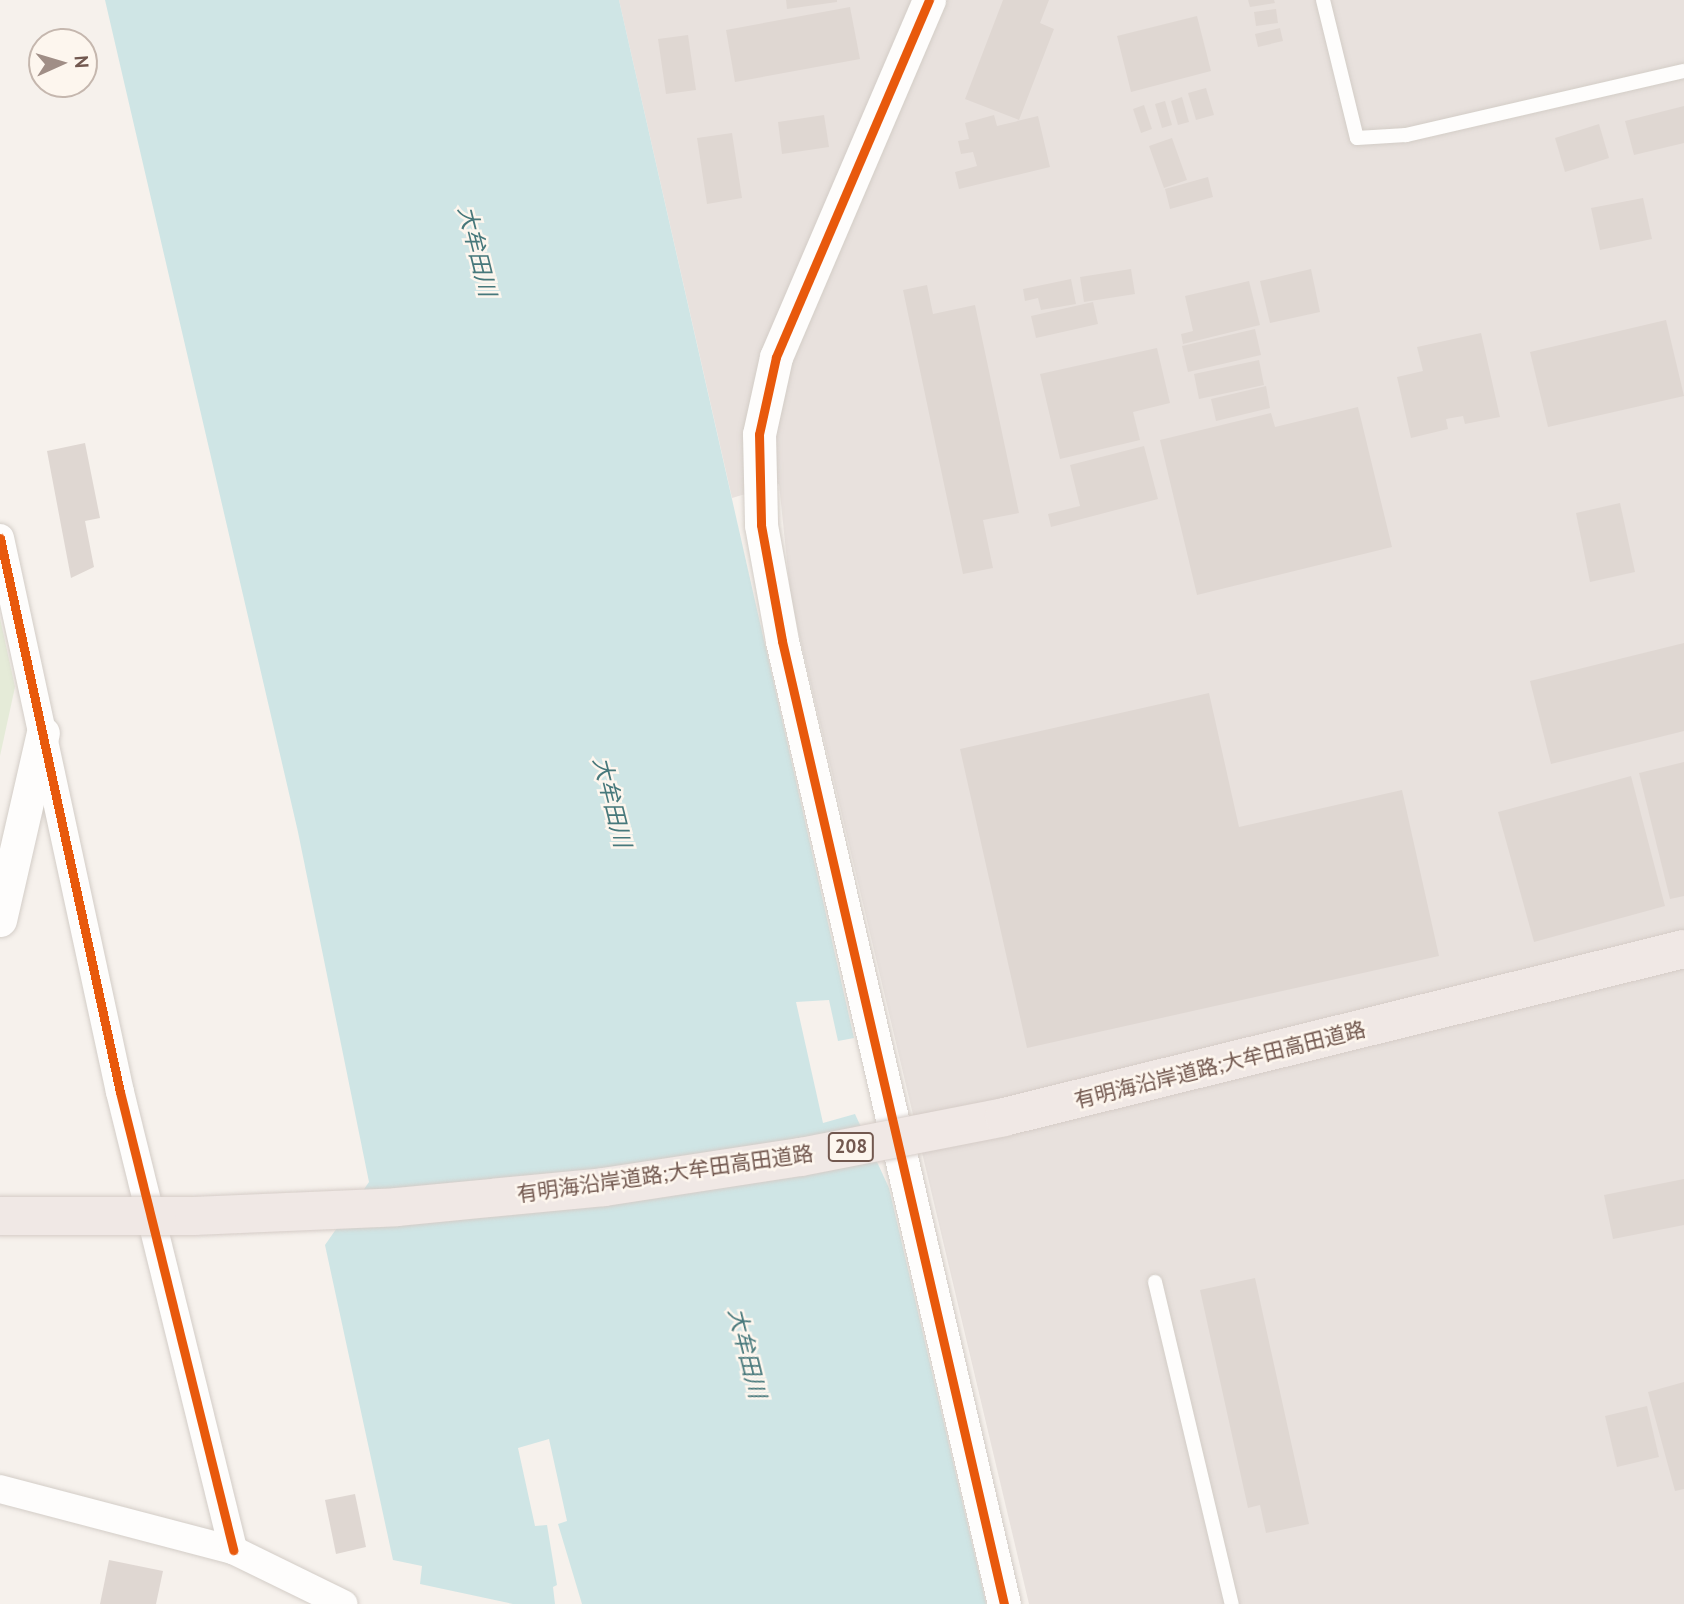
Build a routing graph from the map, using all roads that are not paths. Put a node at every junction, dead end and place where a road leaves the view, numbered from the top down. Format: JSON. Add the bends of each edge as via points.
{"nodes":[{"id":1,"x":929,"y":0,"type":"edge"},
{"id":2,"x":1323,"y":0,"type":"edge"},
{"id":3,"x":1684,"y":71,"type":"edge"},
{"id":4,"x":0,"y":538,"type":"edge"},
{"id":5,"x":43,"y":733,"type":"junction"},
{"id":6,"x":0,"y":920,"type":"edge"},
{"id":7,"x":1684,"y":949,"type":"edge"},
{"id":8,"x":0,"y":1216,"type":"edge"},
{"id":9,"x":1155,"y":1282,"type":"dead end"},
{"id":10,"x":0,"y":1489,"type":"edge"},
{"id":11,"x":233,"y":1550,"type":"junction"},
{"id":12,"x":343,"y":1604,"type":"edge"},
{"id":13,"x":1004,"y":1604,"type":"edge"},
{"id":14,"x":1232,"y":1604,"type":"edge"}],
"edges":[{"from":1,"to":13,"type":"street","via":[[776,357],[759,434],[761,525],[782,641]]},
{"from":2,"to":3,"type":"lane","via":[[1357,138],[1406,135]]},
{"from":4,"to":5,"type":"street"},
{"from":5,"to":6,"type":"street"},
{"from":5,"to":11,"type":"street","via":[[120,1092]]},
{"from":7,"to":8,"type":"highway","name":"有明海沿岸道路;大牟田高田道路","number":"208","bridge":true,"via":[[1004,1117],[801,1157],[604,1187],[397,1206],[194,1216]]},
{"from":9,"to":14,"type":"lane"},
{"from":10,"to":11,"type":"street"},
{"from":11,"to":12,"type":"street"}]}
